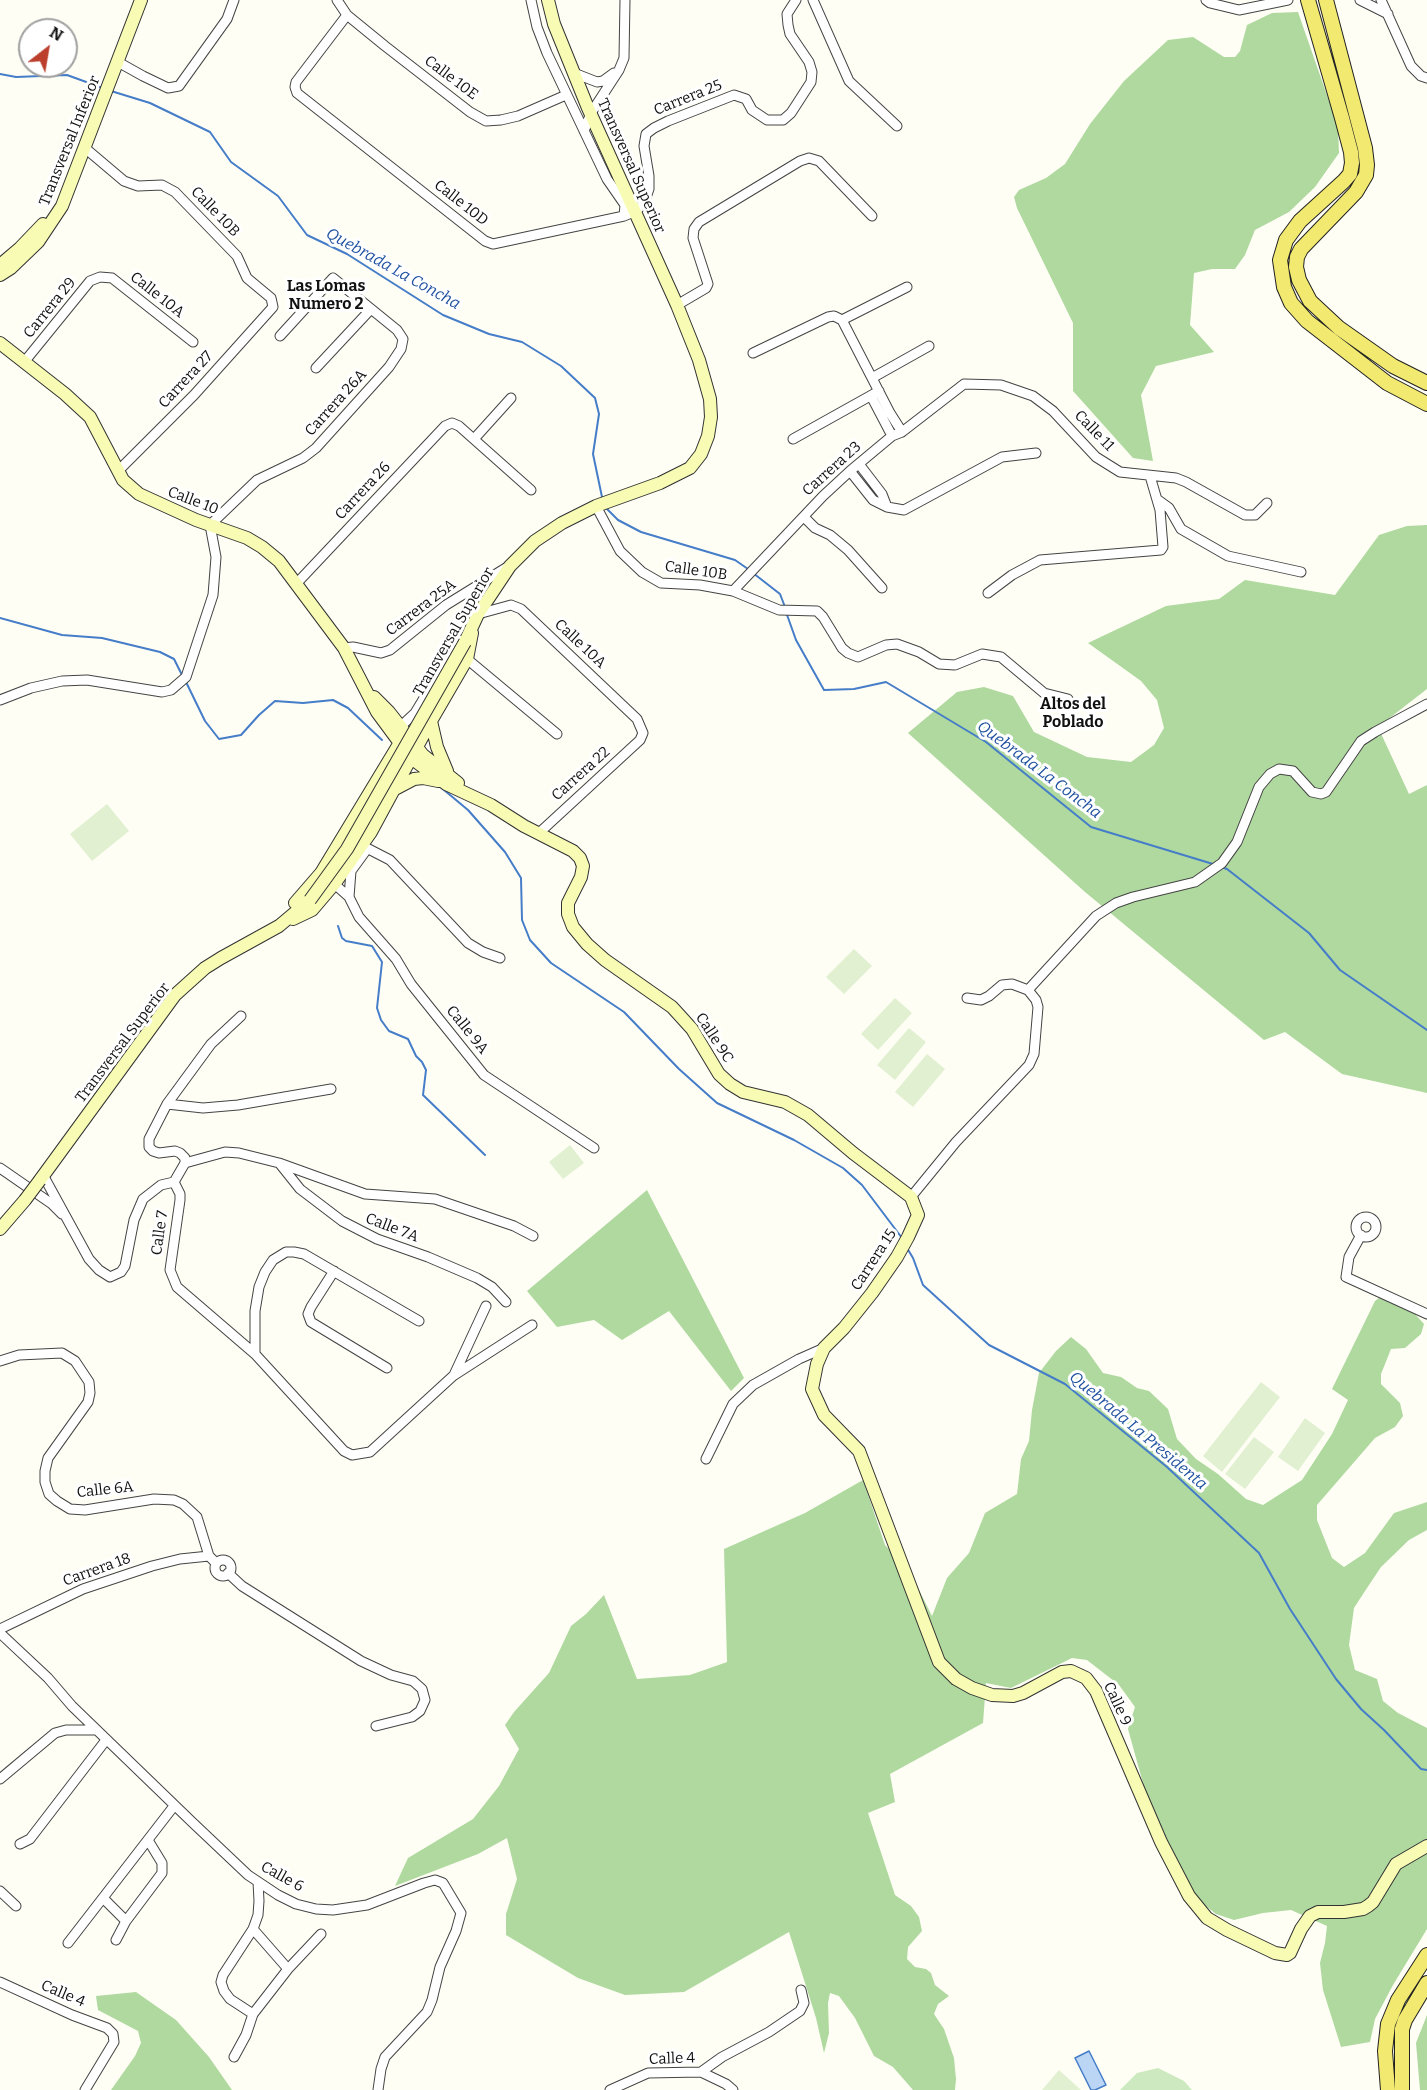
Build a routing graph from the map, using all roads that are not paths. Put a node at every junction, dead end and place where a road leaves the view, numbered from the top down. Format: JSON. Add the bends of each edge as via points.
{"nodes":[{"id":1,"x":141,"y":0,"type":"edge"},
{"id":2,"x":234,"y":0,"type":"edge"},
{"id":3,"x":337,"y":0,"type":"edge"},
{"id":4,"x":531,"y":0,"type":"edge"},
{"id":5,"x":548,"y":0,"type":"edge"},
{"id":6,"x":625,"y":0,"type":"edge"},
{"id":7,"x":796,"y":0,"type":"edge"},
{"id":8,"x":813,"y":0,"type":"edge"},
{"id":9,"x":1288,"y":0,"type":"edge"},
{"id":10,"x":1308,"y":0,"type":"edge"},
{"id":11,"x":1326,"y":0,"type":"edge"},
{"id":12,"x":1360,"y":0,"type":"edge"},
{"id":13,"x":1382,"y":0,"type":"edge"},
{"id":14,"x":1208,"y":2,"type":"edge"},
{"id":15,"x":1389,"y":14,"type":"junction"},
{"id":16,"x":347,"y":15,"type":"junction"},
{"id":17,"x":118,"y":62,"type":"junction"},
{"id":18,"x":619,"y":70,"type":"junction"},
{"id":19,"x":574,"y":73,"type":"junction"},
{"id":20,"x":1427,"y":78,"type":"edge"},
{"id":21,"x":566,"y":94,"type":"junction"},
{"id":22,"x":591,"y":113,"type":"junction"},
{"id":23,"x":897,"y":126,"type":"dead end"},
{"id":24,"x":584,"y":131,"type":"junction"},
{"id":25,"x":85,"y":148,"type":"junction"},
{"id":26,"x":60,"y":210,"type":"junction"},
{"id":27,"x":636,"y":211,"type":"junction"},
{"id":28,"x":624,"y":216,"type":"junction"},
{"id":29,"x":872,"y":216,"type":"dead end"},
{"id":30,"x":20,"y":248,"type":"junction"},
{"id":31,"x":0,"y":257,"type":"edge"},
{"id":32,"x":0,"y":265,"type":"edge"},
{"id":33,"x":0,"y":275,"type":"edge"},
{"id":34,"x":100,"y":277,"type":"joint"},
{"id":35,"x":907,"y":287,"type":"dead end"},
{"id":36,"x":677,"y":305,"type":"junction"},
{"id":37,"x":273,"y":307,"type":"joint"},
{"id":38,"x":371,"y":309,"type":"junction"},
{"id":39,"x":842,"y":320,"type":"junction"},
{"id":40,"x":280,"y":336,"type":"dead end"},
{"id":41,"x":193,"y":342,"type":"dead end"},
{"id":42,"x":0,"y":343,"type":"edge"},
{"id":43,"x":929,"y":346,"type":"dead end"},
{"id":44,"x":753,"y":353,"type":"dead end"},
{"id":45,"x":25,"y":361,"type":"junction"},
{"id":46,"x":316,"y":368,"type":"dead end"},
{"id":47,"x":872,"y":378,"type":"junction"},
{"id":48,"x":1427,"y":383,"type":"edge"},
{"id":49,"x":964,"y":384,"type":"joint"},
{"id":50,"x":875,"y":394,"type":"junction"},
{"id":51,"x":512,"y":398,"type":"dead end"},
{"id":52,"x":1427,"y":404,"type":"edge"},
{"id":53,"x":902,"y":432,"type":"junction"},
{"id":54,"x":892,"y":436,"type":"junction"},
{"id":55,"x":474,"y":439,"type":"junction"},
{"id":56,"x":793,"y":439,"type":"dead end"},
{"id":57,"x":1036,"y":453,"type":"dead end"},
{"id":58,"x":859,"y":464,"type":"junction"},
{"id":59,"x":118,"y":471,"type":"junction"},
{"id":60,"x":850,"y":471,"type":"junction"},
{"id":61,"x":1150,"y":477,"type":"junction"},
{"id":62,"x":531,"y":490,"type":"dead end"},
{"id":63,"x":1158,"y":500,"type":"junction"},
{"id":64,"x":1267,"y":503,"type":"dead end"},
{"id":65,"x":601,"y":504,"type":"junction"},
{"id":66,"x":887,"y":507,"type":"junction"},
{"id":67,"x":804,"y":517,"type":"junction"},
{"id":68,"x":210,"y":525,"type":"junction"},
{"id":69,"x":510,"y":566,"type":"junction"},
{"id":70,"x":1301,"y":572,"type":"dead end"},
{"id":71,"x":297,"y":583,"type":"junction"},
{"id":72,"x":882,"y":588,"type":"dead end"},
{"id":73,"x":733,"y":591,"type":"junction"},
{"id":74,"x":988,"y":593,"type":"dead end"},
{"id":75,"x":477,"y":617,"type":"junction"},
{"id":76,"x":462,"y":641,"type":"junction"},
{"id":77,"x":344,"y":648,"type":"junction"},
{"id":78,"x":471,"y":663,"type":"junction"},
{"id":79,"x":368,"y":692,"type":"junction"},
{"id":80,"x":1068,"y":699,"type":"dead end"},
{"id":81,"x":0,"y":700,"type":"edge"},
{"id":82,"x":1427,"y":704,"type":"edge"},
{"id":83,"x":431,"y":721,"type":"junction"},
{"id":84,"x":400,"y":727,"type":"junction"},
{"id":85,"x":557,"y":734,"type":"dead end"},
{"id":86,"x":643,"y":737,"type":"joint"},
{"id":87,"x":399,"y":744,"type":"junction"},
{"id":88,"x":414,"y":753,"type":"junction"},
{"id":89,"x":448,"y":780,"type":"junction"},
{"id":90,"x":394,"y":790,"type":"junction"},
{"id":91,"x":539,"y":833,"type":"junction"},
{"id":92,"x":356,"y":841,"type":"junction"},
{"id":93,"x":321,"y":873,"type":"junction"},
{"id":94,"x":335,"y":883,"type":"junction"},
{"id":95,"x":349,"y":897,"type":"junction"},
{"id":96,"x":568,"y":914,"type":"joint"},
{"id":97,"x":279,"y":926,"type":"junction"},
{"id":98,"x":500,"y":958,"type":"dead end"},
{"id":99,"x":1028,"y":990,"type":"junction"},
{"id":100,"x":968,"y":998,"type":"dead end"},
{"id":101,"x":241,"y":1016,"type":"dead end"},
{"id":102,"x":331,"y":1089,"type":"dead end"},
{"id":103,"x":167,"y":1104,"type":"junction"},
{"id":104,"x":594,"y":1148,"type":"dead end"},
{"id":105,"x":185,"y":1163,"type":"junction"},
{"id":106,"x":279,"y":1163,"type":"junction"},
{"id":107,"x":0,"y":1167,"type":"edge"},
{"id":108,"x":42,"y":1177,"type":"junction"},
{"id":109,"x":174,"y":1182,"type":"junction"},
{"id":110,"x":910,"y":1197,"type":"junction"},
{"id":111,"x":68,"y":1220,"type":"junction"},
{"id":112,"x":0,"y":1229,"type":"edge"},
{"id":113,"x":1361,"y":1235,"type":"dead end"},
{"id":114,"x":533,"y":1236,"type":"dead end"},
{"id":115,"x":334,"y":1271,"type":"junction"},
{"id":116,"x":506,"y":1302,"type":"dead end"},
{"id":117,"x":486,"y":1306,"type":"dead end"},
{"id":118,"x":1427,"y":1314,"type":"edge"},
{"id":119,"x":419,"y":1321,"type":"dead end"},
{"id":120,"x":532,"y":1325,"type":"dead end"},
{"id":121,"x":824,"y":1348,"type":"junction"},
{"id":122,"x":255,"y":1354,"type":"junction"},
{"id":123,"x":0,"y":1362,"type":"edge"},
{"id":124,"x":387,"y":1368,"type":"dead end"},
{"id":125,"x":453,"y":1376,"type":"junction"},
{"id":126,"x":706,"y":1460,"type":"dead end"},
{"id":127,"x":213,"y":1560,"type":"junction"},
{"id":128,"x":0,"y":1629,"type":"edge"},
{"id":129,"x":0,"y":1634,"type":"edge"},
{"id":130,"x":376,"y":1726,"type":"dead end"},
{"id":131,"x":96,"y":1730,"type":"junction"},
{"id":132,"x":106,"y":1740,"type":"junction"},
{"id":133,"x":0,"y":1779,"type":"edge"},
{"id":134,"x":174,"y":1806,"type":"junction"},
{"id":135,"x":148,"y":1840,"type":"junction"},
{"id":136,"x":20,"y":1845,"type":"dead end"},
{"id":137,"x":1427,"y":1846,"type":"edge"},
{"id":138,"x":258,"y":1882,"type":"junction"},
{"id":139,"x":0,"y":1891,"type":"edge"},
{"id":140,"x":103,"y":1898,"type":"junction"},
{"id":141,"x":16,"y":1906,"type":"dead end"},
{"id":142,"x":126,"y":1921,"type":"junction"},
{"id":143,"x":253,"y":1929,"type":"junction"},
{"id":144,"x":321,"y":1934,"type":"dead end"},
{"id":145,"x":116,"y":1940,"type":"dead end"},
{"id":146,"x":69,"y":1943,"type":"dead end"},
{"id":147,"x":1427,"y":1955,"type":"edge"},
{"id":148,"x":288,"y":1969,"type":"junction"},
{"id":149,"x":0,"y":1982,"type":"edge"},
{"id":150,"x":1427,"y":1983,"type":"edge"},
{"id":151,"x":801,"y":1990,"type":"dead end"},
{"id":152,"x":253,"y":2014,"type":"junction"},
{"id":153,"x":234,"y":2057,"type":"dead end"},
{"id":154,"x":701,"y":2072,"type":"junction"},
{"id":155,"x":85,"y":2090,"type":"edge"},
{"id":156,"x":378,"y":2090,"type":"edge"},
{"id":157,"x":610,"y":2090,"type":"edge"},
{"id":158,"x":733,"y":2090,"type":"edge"},
{"id":159,"x":1388,"y":2090,"type":"edge"},
{"id":160,"x":1402,"y":2090,"type":"edge"}],
"edges":[{"from":1,"to":17,"type":"main road","name":"Transversal Inferior"},
{"from":2,"to":17,"type":"street","via":[[227,19],[179,86],[168,88]]},
{"from":3,"to":16,"type":"street","name":"Calle 10E"},
{"from":4,"to":21,"type":"street","via":[[537,27]]},
{"from":5,"to":19,"type":"main road","name":"Transversal Superior"},
{"from":6,"to":18,"type":"street","via":[[624,58]]},
{"from":7,"to":27,"type":"street","name":"Carrera 25","via":[[787,14],[788,25],[812,72],[811,82],[791,114],[783,120],[767,120],[752,110],[746,99],[734,95],[654,128],[646,134],[644,146],[649,189]]},
{"from":8,"to":23,"type":"street","via":[[849,81]]},
{"from":9,"to":14,"type":"street","via":[[1239,10]]},
{"from":10,"to":52,"type":"main road","via":[[1352,163],[1350,174],[1300,221],[1286,240],[1280,260],[1284,286],[1291,303],[1307,321],[1387,383]]},
{"from":11,"to":48,"type":"main road","via":[[1367,165],[1356,192],[1301,249],[1296,267],[1299,280],[1310,301],[1339,328],[1393,366]]},
{"from":12,"to":15,"type":"street"},
{"from":13,"to":15,"type":"street"},
{"from":15,"to":20,"type":"street","via":[[1411,66]]},
{"from":16,"to":21,"type":"street","name":"Calle 10E","via":[[486,121],[518,116]]},
{"from":16,"to":28,"type":"street","name":"Calle 10D","via":[[297,82],[297,93],[485,241],[502,243]]},
{"from":17,"to":25,"type":"main road","name":"Transversal Inferior"},
{"from":18,"to":19,"type":"street","via":[[597,82]]},
{"from":18,"to":22,"type":"street"},
{"from":19,"to":22,"type":"main road","name":"Transversal Superior"},
{"from":21,"to":24,"type":"street"},
{"from":22,"to":24,"type":"street"},
{"from":22,"to":27,"type":"main road","name":"Transversal Superior"},
{"from":24,"to":28,"type":"street","via":[[607,179],[625,205]]},
{"from":25,"to":26,"type":"main road","name":"Transversal Inferior"},
{"from":25,"to":37,"type":"street","name":"Calle 10B","via":[[124,181],[138,186],[162,185],[175,192],[237,256],[247,278],[271,298]]},
{"from":26,"to":30,"type":"main road"},
{"from":26,"to":33,"type":"main road","name":"Transversal Inferior","via":[[38,242]]},
{"from":27,"to":28,"type":"street","name":"Calle 10D"},
{"from":27,"to":36,"type":"main road","name":"Transversal Superior"},
{"from":29,"to":36,"type":"street","via":[[819,161],[800,161],[699,222],[693,238],[708,284]]},
{"from":30,"to":31,"type":"main road"},
{"from":30,"to":32,"type":"main road"},
{"from":34,"to":41,"type":"street","name":"Calle 10A","via":[[112,278]]},
{"from":34,"to":45,"type":"street","name":"Carrera 29","via":[[90,281]]},
{"from":35,"to":39,"type":"street"},
{"from":36,"to":65,"type":"main road","name":"Transversal Superior","via":[[710,399],[708,436],[690,468]]},
{"from":37,"to":59,"type":"street","name":"Carrera 27","via":[[194,395]]},
{"from":38,"to":40,"type":"street","via":[[333,278]]},
{"from":38,"to":46,"type":"street"},
{"from":38,"to":68,"type":"street","name":"Carrera 26A","via":[[403,339],[389,367],[316,448],[257,480]]},
{"from":39,"to":44,"type":"street","via":[[828,317]]},
{"from":39,"to":47,"type":"street"},
{"from":42,"to":45,"type":"main road","name":"Calle 10"},
{"from":43,"to":47,"type":"street"},
{"from":45,"to":59,"type":"main road","name":"Calle 10","via":[[90,417]]},
{"from":47,"to":50,"type":"street"},
{"from":49,"to":53,"type":"street","name":"Carrera 23"},
{"from":49,"to":61,"type":"street","name":"Calle 11","via":[[1001,385],[1033,396],[1106,465],[1120,472]]},
{"from":50,"to":53,"type":"street"},
{"from":50,"to":54,"type":"street"},
{"from":50,"to":56,"type":"street"},
{"from":51,"to":55,"type":"street"},
{"from":53,"to":54,"type":"street","name":"Carrera 23"},
{"from":54,"to":58,"type":"street","name":"Carrera 23"},
{"from":55,"to":62,"type":"street"},
{"from":55,"to":71,"type":"street","name":"Carrera 26","via":[[459,426],[445,426]]},
{"from":57,"to":66,"type":"street","via":[[1002,457],[904,510]]},
{"from":58,"to":60,"type":"street","name":"Carrera 23"},
{"from":58,"to":66,"type":"street"},
{"from":59,"to":68,"type":"main road","name":"Calle 10","via":[[138,494]]},
{"from":60,"to":66,"type":"street","via":[[873,500]]},
{"from":60,"to":67,"type":"street","name":"Carrera 23"},
{"from":61,"to":63,"type":"street"},
{"from":61,"to":64,"type":"street","name":"Calle 11","via":[[1186,482],[1245,515],[1255,514]]},
{"from":63,"to":70,"type":"street","via":[[1169,508],[1181,529],[1228,555]]},
{"from":63,"to":74,"type":"street","via":[[1161,549],[1040,560]]},
{"from":65,"to":69,"type":"main road","name":"Transversal Superior","via":[[562,523]]},
{"from":65,"to":73,"type":"street","name":"Calle 10B","via":[[620,551],[642,572],[661,583]]},
{"from":67,"to":72,"type":"street","via":[[848,550]]},
{"from":67,"to":73,"type":"street","name":"Carrera 23"},
{"from":68,"to":71,"type":"main road","name":"Calle 10","via":[[262,547]]},
{"from":68,"to":81,"type":"street","via":[[216,557],[213,595],[183,680],[162,692],[87,680],[62,681]]},
{"from":69,"to":75,"type":"main road","name":"Transversal Superior"},
{"from":69,"to":77,"type":"street","name":"Carrera 25A","via":[[446,606],[390,650],[381,653]]},
{"from":71,"to":77,"type":"main road","name":"Calle 10"},
{"from":73,"to":80,"type":"street","name":"Calle 10B","via":[[779,610],[817,611],[842,648],[858,657],[897,644],[939,664],[955,666],[982,654],[992,655],[1009,662],[1044,693]]},
{"from":75,"to":76,"type":"main road","name":"Transversal Superior"},
{"from":75,"to":78,"type":"main road"},
{"from":75,"to":86,"type":"street","name":"Calle 10A","via":[[511,605],[521,609],[637,719]]},
{"from":76,"to":84,"type":"street","via":[[415,713]]},
{"from":76,"to":97,"type":"main road","name":"Transversal Superior","bridge":true,"via":[[347,849],[310,900]]},
{"from":77,"to":79,"type":"main road","name":"Calle 10"},
{"from":78,"to":83,"type":"main road","via":[[457,677]]},
{"from":78,"to":85,"type":"street"},
{"from":79,"to":84,"type":"main road","name":"Calle 10"},
{"from":79,"to":87,"type":"main road","name":"Calle 10"},
{"from":82,"to":99,"type":"street","via":[[1361,741],[1326,792],[1312,792],[1293,771],[1279,769],[1270,774],[1259,787],[1237,842],[1222,863],[1195,882],[1133,897],[1096,916]]},
{"from":83,"to":88,"type":"main road"},
{"from":83,"to":89,"type":"main road"},
{"from":84,"to":88,"type":"main road","name":"Calle 10"},
{"from":86,"to":91,"type":"street","name":"Carrera 22"},
{"from":87,"to":88,"type":"main road","name":"Calle 10"},
{"from":87,"to":92,"type":"main road","via":[[360,810]]},
{"from":88,"to":89,"type":"main road","name":"Calle 10"},
{"from":88,"to":90,"type":"main road"},
{"from":89,"to":90,"type":"main road","via":[[414,779]]},
{"from":89,"to":91,"type":"main road","name":"Calle 10"},
{"from":90,"to":92,"type":"main road","via":[[371,832]]},
{"from":91,"to":96,"type":"main road","name":"Calle 10","via":[[573,851],[583,866],[568,903]]},
{"from":92,"to":93,"type":"main road"},
{"from":92,"to":94,"type":"main road"},
{"from":92,"to":95,"type":"street"},
{"from":92,"to":98,"type":"street","via":[[390,860],[468,943]]},
{"from":93,"to":94,"type":"street","name":"Calle 9A"},
{"from":93,"to":97,"type":"main road"},
{"from":94,"to":95,"type":"street","name":"Calle 9A"},
{"from":94,"to":97,"type":"main road","via":[[312,910]]},
{"from":95,"to":104,"type":"street","name":"Calle 9A","via":[[359,917],[484,1075]]},
{"from":96,"to":110,"type":"main road","name":"Calle 9C","via":[[587,944],[684,1019],[719,1074],[730,1084],[757,1096],[785,1102],[808,1115]]},
{"from":97,"to":108,"type":"main road","name":"Transversal Superior","via":[[221,958],[176,995]]},
{"from":99,"to":100,"type":"street","via":[[1002,985],[981,1000]]},
{"from":99,"to":110,"type":"street","via":[[1038,1007],[1034,1054],[1029,1065]]},
{"from":101,"to":103,"type":"street","via":[[210,1044]]},
{"from":102,"to":103,"type":"street","via":[[238,1105],[203,1108]]},
{"from":103,"to":105,"type":"street","via":[[148,1139],[149,1147],[159,1153],[180,1154]]},
{"from":105,"to":106,"type":"street","via":[[225,1152]]},
{"from":105,"to":109,"type":"street"},
{"from":106,"to":114,"type":"street","via":[[365,1194],[435,1199]]},
{"from":106,"to":116,"type":"street","name":"Calle 7A","via":[[300,1189],[342,1221],[477,1278]]},
{"from":107,"to":111,"type":"street","name":"Calle 7"},
{"from":108,"to":111,"type":"street","name":"Calle 7"},
{"from":108,"to":112,"type":"main road","name":"Transversal Superior","bridge":true},
{"from":109,"to":111,"type":"street","name":"Calle 7","via":[[161,1185],[142,1199],[125,1266],[114,1277],[106,1276],[89,1259]]},
{"from":109,"to":122,"type":"street","name":"Calle 7","via":[[180,1200],[172,1277],[177,1287]]},
{"from":110,"to":121,"type":"main road","name":"Carrera 15","via":[[918,1215],[897,1257],[844,1328]]},
{"from":113,"to":118,"type":"street","via":[[1349,1257],[1346,1277]]},
{"from":115,"to":119,"type":"street"},
{"from":115,"to":122,"type":"street","via":[[294,1252],[273,1260],[256,1299]]},
{"from":115,"to":124,"type":"street","via":[[311,1307],[311,1322]]},
{"from":117,"to":125,"type":"street"},
{"from":120,"to":125,"type":"street"},
{"from":121,"to":126,"type":"street","name":"Carrera 15","via":[[746,1391],[733,1404]]},
{"from":121,"to":137,"type":"main road","name":"Calle 9","via":[[812,1389],[824,1414],[859,1451],[939,1662],[956,1679],[992,1695],[1023,1693],[1062,1672],[1071,1671],[1086,1678],[1096,1691],[1180,1882],[1207,1918],[1267,1949],[1287,1954],[1310,1916],[1363,1909],[1373,1902],[1396,1864]]},
{"from":122,"to":125,"type":"street","name":"Calle 7","via":[[352,1455],[370,1452]]},
{"from":123,"to":127,"type":"street","name":"Calle 6A","via":[[19,1355],[62,1353],[75,1361],[89,1382],[88,1402],[48,1458],[45,1482],[49,1494],[70,1509],[85,1510],[154,1499],[174,1500],[197,1517]]},
{"from":127,"to":128,"type":"street","name":"Carrera 18","via":[[180,1559],[152,1566],[83,1589]]},
{"from":127,"to":130,"type":"street","via":[[228,1562],[228,1573],[242,1586],[361,1661],[413,1681],[422,1689],[425,1700],[420,1711],[412,1717]]},
{"from":129,"to":131,"type":"street","name":"Calle 6"},
{"from":131,"to":132,"type":"street","name":"Calle 6"},
{"from":131,"to":133,"type":"street","via":[[55,1733]]},
{"from":132,"to":134,"type":"street","name":"Calle 6"},
{"from":132,"to":136,"type":"street","via":[[30,1839]]},
{"from":134,"to":135,"type":"street"},
{"from":134,"to":138,"type":"street","name":"Calle 6"},
{"from":135,"to":140,"type":"street"},
{"from":135,"to":142,"type":"street","via":[[162,1863],[162,1873]]},
{"from":138,"to":143,"type":"street","via":[[260,1901]]},
{"from":138,"to":156,"type":"street","name":"Calle 6","via":[[296,1904],[333,1910],[367,1905],[435,1880],[449,1891],[461,1913],[432,2000],[427,2012],[385,2057]]},
{"from":139,"to":141,"type":"street"},
{"from":140,"to":142,"type":"street"},
{"from":140,"to":146,"type":"street"},
{"from":142,"to":145,"type":"street"},
{"from":143,"to":148,"type":"street"},
{"from":143,"to":152,"type":"street","via":[[221,1982],[230,1999]]},
{"from":144,"to":148,"type":"street"},
{"from":147,"to":159,"type":"main road","via":[[1398,2000],[1388,2024]]},
{"from":148,"to":152,"type":"street"},
{"from":149,"to":155,"type":"street","name":"Calle 4","via":[[113,2034],[114,2042]]},
{"from":150,"to":160,"type":"main road","via":[[1402,2029]]},
{"from":151,"to":154,"type":"street","via":[[804,2003],[800,2011]]},
{"from":152,"to":153,"type":"street"},
{"from":154,"to":157,"type":"street","name":"Calle 4","via":[[648,2073]]},
{"from":154,"to":158,"type":"street","name":"Calle 4"}]}
